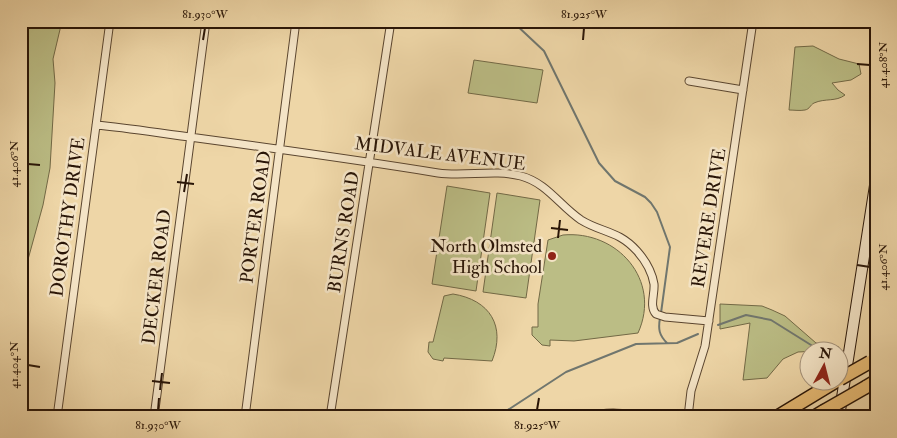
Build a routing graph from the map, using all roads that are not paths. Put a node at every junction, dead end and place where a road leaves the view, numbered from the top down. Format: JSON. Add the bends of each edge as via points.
{"nodes":[{"id":1,"x":110,"y":21,"type":"edge"},
{"id":2,"x":206,"y":21,"type":"edge"},
{"id":3,"x":296,"y":21,"type":"edge"},
{"id":4,"x":391,"y":21,"type":"edge"},
{"id":5,"x":753,"y":21,"type":"edge"},
{"id":6,"x":689,"y":81,"type":"dead end"},
{"id":7,"x":744,"y":90,"type":"junction"},
{"id":8,"x":96,"y":125,"type":"junction"},
{"id":9,"x":190,"y":137,"type":"junction"},
{"id":10,"x":280,"y":149,"type":"junction"},
{"id":11,"x":370,"y":162,"type":"junction"},
{"id":12,"x":876,"y":179,"type":"edge"},
{"id":13,"x":709,"y":322,"type":"junction"},
{"id":14,"x":873,"y":360,"type":"edge"},
{"id":15,"x":850,"y":373,"type":"edge"},
{"id":16,"x":871,"y":384,"type":"edge"},
{"id":17,"x":822,"y":390,"type":"edge"},
{"id":18,"x":819,"y":414,"type":"edge"},
{"id":19,"x":57,"y":417,"type":"edge"},
{"id":20,"x":154,"y":417,"type":"edge"},
{"id":21,"x":245,"y":417,"type":"edge"},
{"id":22,"x":330,"y":417,"type":"edge"},
{"id":23,"x":589,"y":417,"type":"edge"},
{"id":24,"x":648,"y":417,"type":"edge"},
{"id":25,"x":688,"y":417,"type":"edge"},
{"id":26,"x":777,"y":417,"type":"edge"},
{"id":27,"x":839,"y":417,"type":"edge"}],
"edges":[{"from":1,"to":8,"type":"street","name":"DOROTHY DRIVE"},
{"from":2,"to":9,"type":"street","name":"DECKER ROAD"},
{"from":3,"to":10,"type":"street","name":"PORTER ROAD"},
{"from":4,"to":11,"type":"street","name":"BURNS ROAD"},
{"from":5,"to":7,"type":"street","name":"REVERE DRIVE"},
{"from":6,"to":7,"type":"street"},
{"from":7,"to":13,"type":"street","name":"REVERE DRIVE"},
{"from":8,"to":9,"type":"street","name":"MIDVALE AVENUE"},
{"from":8,"to":19,"type":"street","name":"DOROTHY DRIVE"},
{"from":9,"to":10,"type":"street","name":"MIDVALE AVENUE"},
{"from":9,"to":20,"type":"street","name":"DECKER ROAD"},
{"from":10,"to":11,"type":"street","name":"MIDVALE AVENUE"},
{"from":10,"to":21,"type":"street","name":"PORTER ROAD"},
{"from":11,"to":13,"type":"street","name":"MIDVALE AVENUE","via":[[444,174],[506,174],[532,181],[552,193],[584,221],[621,237],[636,251],[652,275],[654,313]]},
{"from":11,"to":22,"type":"street","name":"BURNS ROAD"},
{"from":12,"to":27,"type":"street"},
{"from":13,"to":25,"type":"street","name":"REVERE DRIVE"},
{"from":14,"to":15,"type":"highway","bridge":true},
{"from":16,"to":18,"type":"highway","bridge":true},
{"from":17,"to":26,"type":"highway"},
{"from":23,"to":24,"type":"street","via":[[608,413]]}]}
